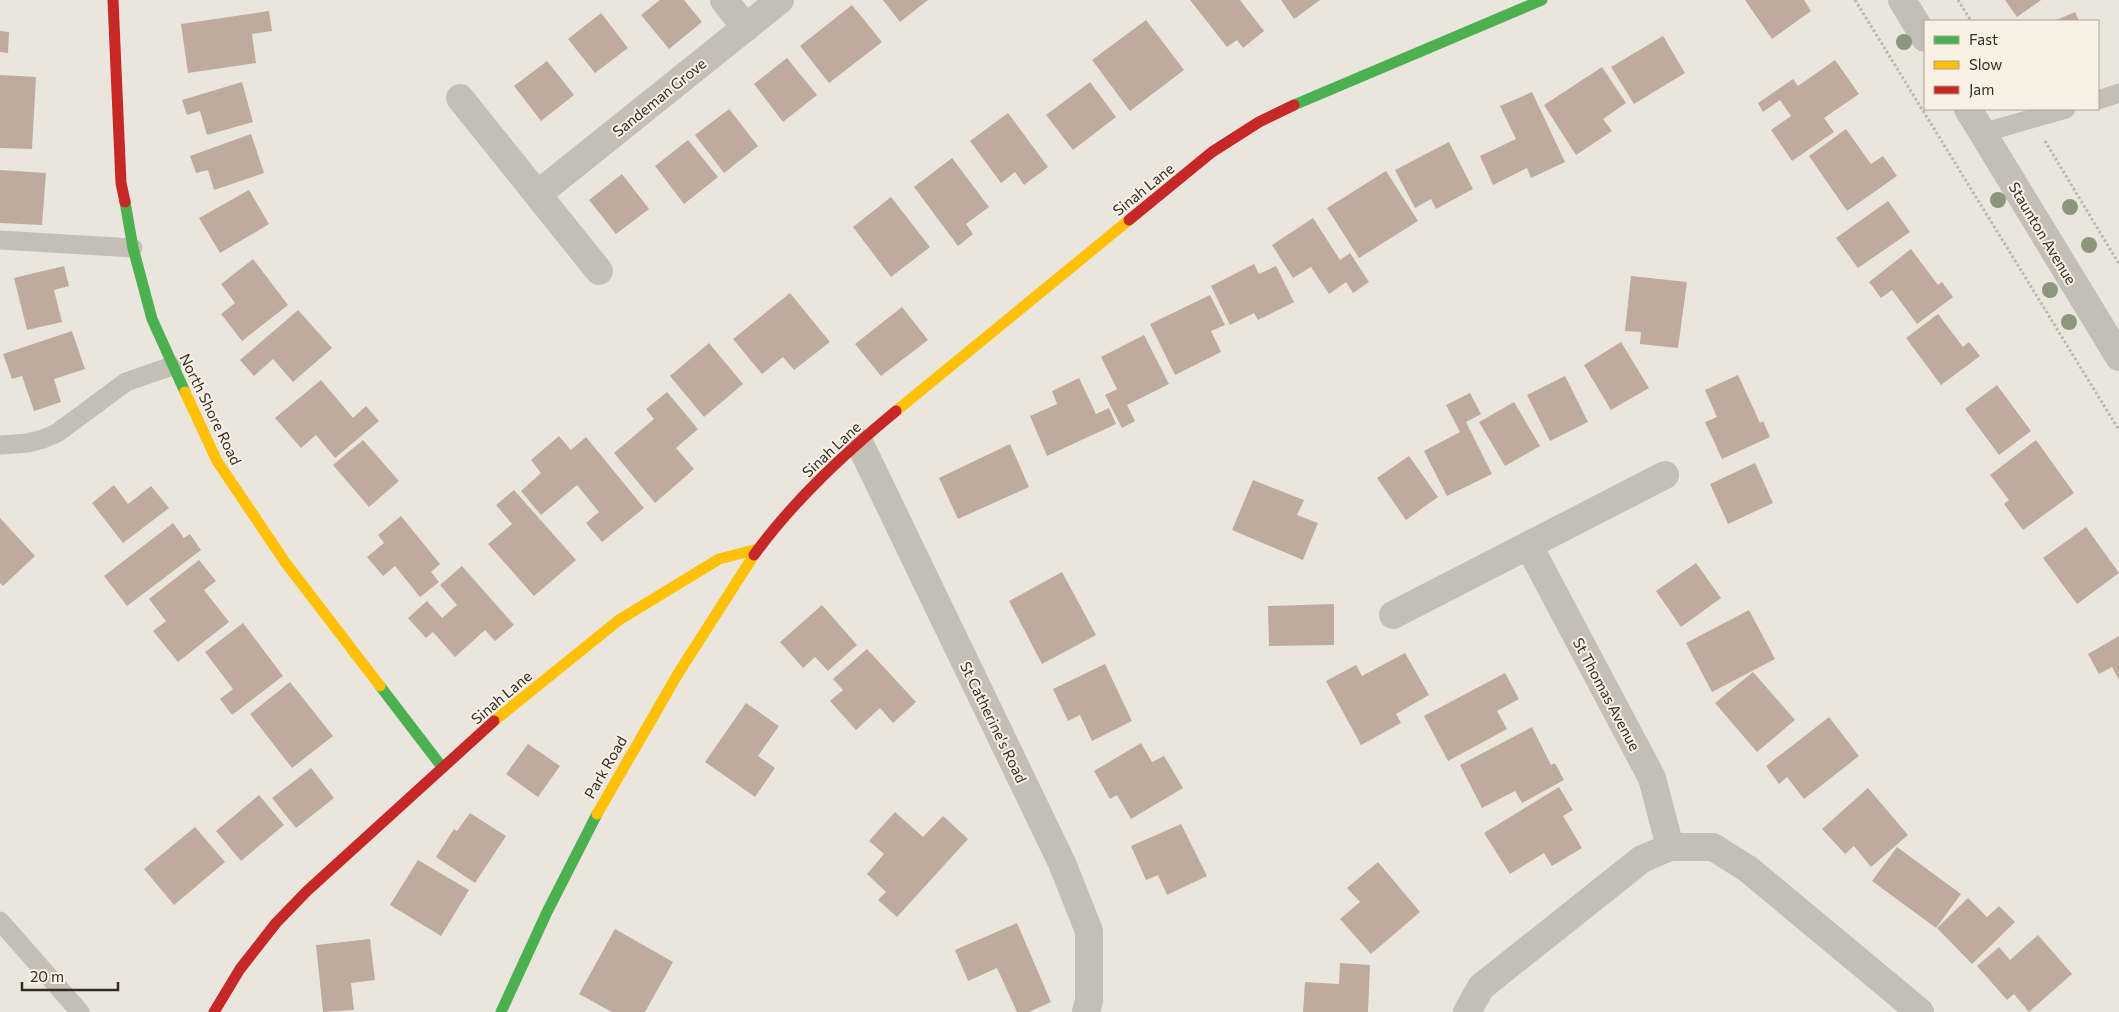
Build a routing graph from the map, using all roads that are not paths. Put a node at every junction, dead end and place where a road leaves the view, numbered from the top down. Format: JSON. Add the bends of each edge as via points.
{"nodes":[{"id":1,"x":113,"y":0,"type":"edge"},
{"id":2,"x":724,"y":0,"type":"edge"},
{"id":3,"x":780,"y":0,"type":"edge"},
{"id":4,"x":1542,"y":0,"type":"edge"},
{"id":5,"x":1902,"y":0,"type":"edge"},
{"id":6,"x":1512,"y":5,"type":"edge"},
{"id":7,"x":746,"y":28,"type":"junction"},
{"id":8,"x":1924,"y":36,"type":"edge"},
{"id":9,"x":2119,"y":93,"type":"edge"},
{"id":10,"x":460,"y":98,"type":"dead end"},
{"id":11,"x":2099,"y":100,"type":"edge"},
{"id":12,"x":1969,"y":110,"type":"edge"},
{"id":13,"x":2062,"y":110,"type":"edge"},
{"id":14,"x":1982,"y":133,"type":"junction"},
{"id":15,"x":538,"y":194,"type":"junction"},
{"id":16,"x":0,"y":240,"type":"edge"},
{"id":17,"x":133,"y":248,"type":"junction"},
{"id":18,"x":599,"y":271,"type":"dead end"},
{"id":19,"x":2119,"y":357,"type":"edge"},
{"id":20,"x":172,"y":366,"type":"junction"},
{"id":21,"x":859,"y":442,"type":"junction"},
{"id":22,"x":0,"y":446,"type":"edge"},
{"id":23,"x":1665,"y":475,"type":"dead end"},
{"id":24,"x":1529,"y":546,"type":"junction"},
{"id":25,"x":758,"y":549,"type":"junction"},
{"id":26,"x":1393,"y":615,"type":"dead end"},
{"id":27,"x":442,"y":768,"type":"junction"},
{"id":28,"x":1670,"y":847,"type":"junction"},
{"id":29,"x":0,"y":922,"type":"edge"},
{"id":30,"x":80,"y":1012,"type":"edge"},
{"id":31,"x":214,"y":1012,"type":"edge"},
{"id":32,"x":501,"y":1012,"type":"edge"},
{"id":33,"x":1086,"y":1012,"type":"edge"},
{"id":34,"x":1467,"y":1012,"type":"edge"},
{"id":35,"x":1920,"y":1012,"type":"edge"}],
"edges":[{"from":1,"to":17,"type":"street","name":"North Shore Road","via":[[121,183]]},
{"from":2,"to":7,"type":"street"},
{"from":3,"to":7,"type":"street","name":"Sandeman Grove"},
{"from":4,"to":6,"type":"street","name":"Sinah Lane"},
{"from":5,"to":8,"type":"street"},
{"from":6,"to":21,"type":"street","name":"Sinah Lane","via":[[1259,122],[1220,147]]},
{"from":7,"to":15,"type":"street","name":"Sandeman Grove"},
{"from":9,"to":11,"type":"lane"},
{"from":10,"to":15,"type":"street"},
{"from":12,"to":14,"type":"street","name":"Staunton Avenue"},
{"from":13,"to":14,"type":"lane"},
{"from":14,"to":19,"type":"street","name":"Staunton Avenue"},
{"from":15,"to":18,"type":"street"},
{"from":16,"to":17,"type":"lane"},
{"from":17,"to":20,"type":"street","name":"North Shore Road","via":[[152,319]]},
{"from":20,"to":22,"type":"lane","via":[[126,382],[57,433],[28,443]]},
{"from":20,"to":27,"type":"street","name":"North Shore Road","via":[[217,461],[285,562]]},
{"from":21,"to":25,"type":"street","name":"Sinah Lane","via":[[810,488]]},
{"from":21,"to":33,"type":"street","name":"St Catherine's Road","via":[[1069,880],[1089,930],[1089,1001]]},
{"from":23,"to":24,"type":"street"},
{"from":24,"to":26,"type":"street"},
{"from":24,"to":28,"type":"street","name":"St Thomas Avenue","via":[[1652,778]]},
{"from":25,"to":27,"type":"street","name":"Sinah Lane","via":[[719,559],[619,620],[516,702]]},
{"from":25,"to":32,"type":"street","name":"Park Road","via":[[664,693],[603,800],[540,925]]},
{"from":27,"to":31,"type":"street","name":"Sinah Lane","via":[[276,923],[240,969]]},
{"from":28,"to":34,"type":"street","via":[[1642,859],[1481,987]]},
{"from":28,"to":35,"type":"street","via":[[1713,846],[1748,869]]},
{"from":29,"to":30,"type":"lane"}]}
